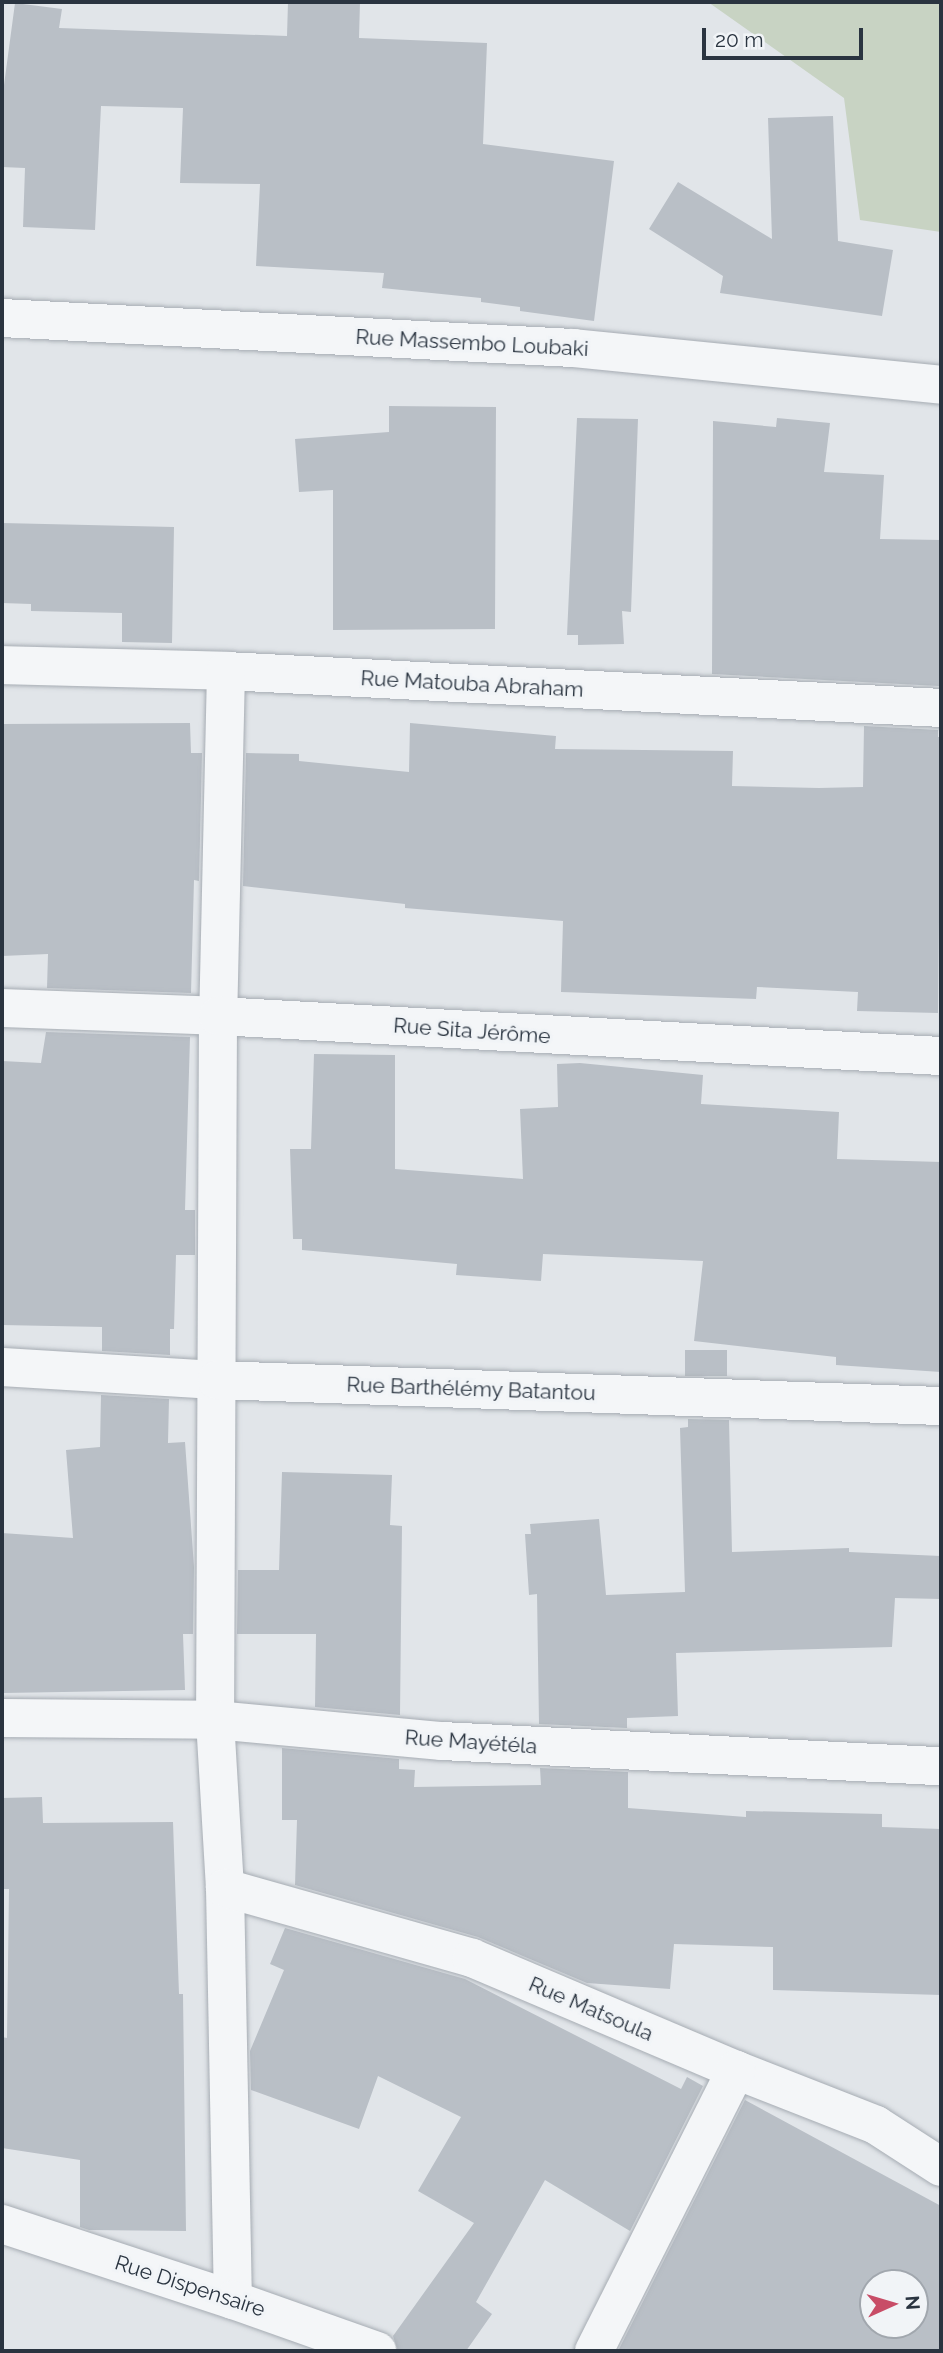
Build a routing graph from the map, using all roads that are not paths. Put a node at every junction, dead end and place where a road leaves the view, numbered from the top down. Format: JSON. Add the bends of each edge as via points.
{"nodes":[{"id":1,"x":2,"y":318,"type":"edge"},
{"id":2,"x":941,"y":385,"type":"edge"},
{"id":3,"x":2,"y":664,"type":"edge"},
{"id":4,"x":226,"y":671,"type":"junction"},
{"id":5,"x":941,"y":708,"type":"edge"},
{"id":6,"x":2,"y":1008,"type":"edge"},
{"id":7,"x":218,"y":1016,"type":"junction"},
{"id":8,"x":941,"y":1056,"type":"edge"},
{"id":9,"x":2,"y":1367,"type":"edge"},
{"id":10,"x":217,"y":1380,"type":"junction"},
{"id":11,"x":941,"y":1406,"type":"edge"},
{"id":12,"x":2,"y":1718,"type":"edge"},
{"id":13,"x":215,"y":1720,"type":"junction"},
{"id":14,"x":941,"y":1766,"type":"edge"},
{"id":15,"x":225,"y":1888,"type":"junction"},
{"id":16,"x":736,"y":2070,"type":"junction"},
{"id":17,"x":941,"y":2167,"type":"edge"},
{"id":18,"x":2,"y":2224,"type":"edge"},
{"id":19,"x":233,"y":2300,"type":"junction"},
{"id":20,"x":377,"y":2351,"type":"edge"},
{"id":21,"x":593,"y":2351,"type":"edge"}],
"edges":[{"from":1,"to":2,"type":"street","name":"Rue Massembo Loubaki","via":[[573,348]]},
{"from":3,"to":4,"type":"street","name":"Rue Matouba Abraham"},
{"from":4,"to":5,"type":"street","name":"Rue Matouba Abraham"},
{"from":4,"to":7,"type":"street"},
{"from":6,"to":7,"type":"street","name":"Rue Sita Jérôme"},
{"from":7,"to":8,"type":"street","name":"Rue Sita Jérôme"},
{"from":7,"to":10,"type":"street"},
{"from":9,"to":10,"type":"street","name":"Rue Barthélémy Batantou"},
{"from":10,"to":11,"type":"street","name":"Rue Barthélémy Batantou"},
{"from":10,"to":13,"type":"street"},
{"from":12,"to":13,"type":"street","name":"Rue Mayétéla"},
{"from":13,"to":14,"type":"street","name":"Rue Mayétéla","via":[[442,1741]]},
{"from":13,"to":15,"type":"street"},
{"from":15,"to":16,"type":"street","name":"Rue Matsoula","via":[[472,1958]]},
{"from":15,"to":19,"type":"street"},
{"from":16,"to":17,"type":"street","name":"Rue Matsoula","via":[[876,2125]]},
{"from":16,"to":21,"type":"street"},
{"from":18,"to":19,"type":"street","name":"Rue Dispensaire"},
{"from":19,"to":20,"type":"street","name":"Rue Dispensaire"}]}
